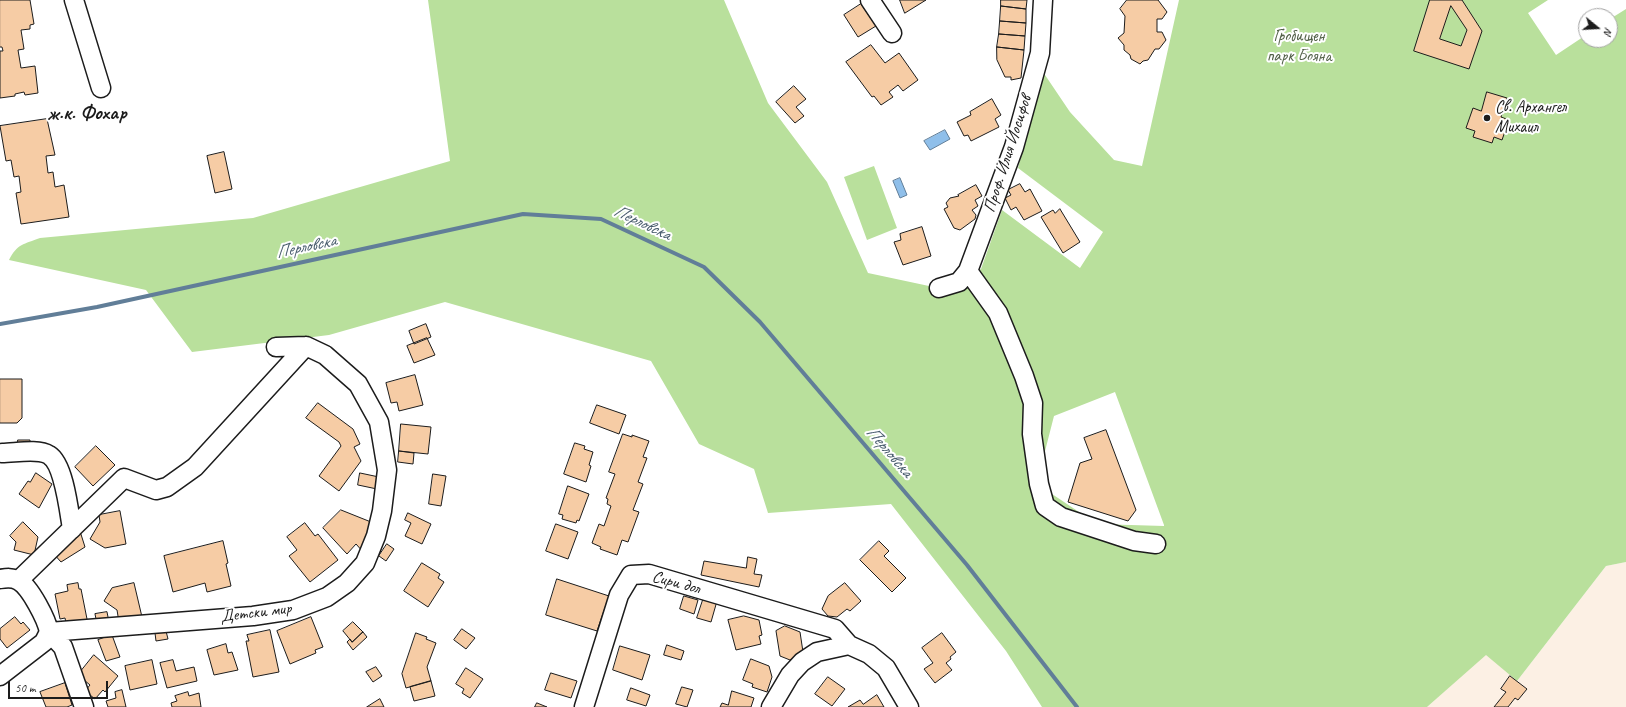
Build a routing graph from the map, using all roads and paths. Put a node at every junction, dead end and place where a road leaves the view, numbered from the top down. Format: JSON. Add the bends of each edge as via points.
{"nodes":[{"id":1,"x":74,"y":0,"type":"edge"},
{"id":2,"x":870,"y":0,"type":"edge"},
{"id":3,"x":1043,"y":0,"type":"edge"},
{"id":4,"x":892,"y":33,"type":"dead end"},
{"id":5,"x":101,"y":88,"type":"dead end"},
{"id":6,"x":968,"y":271,"type":"junction"},
{"id":7,"x":939,"y":288,"type":"dead end"},
{"id":8,"x":306,"y":346,"type":"junction"},
{"id":9,"x":276,"y":347,"type":"dead end"},
{"id":10,"x":2,"y":453,"type":"dead end"},
{"id":11,"x":72,"y":529,"type":"junction"},
{"id":12,"x":1156,"y":544,"type":"dead end"},
{"id":13,"x":0,"y":580,"type":"edge"},
{"id":14,"x":19,"y":580,"type":"junction"},
{"id":15,"x":49,"y":632,"type":"junction"},
{"id":16,"x":849,"y":644,"type":"junction"},
{"id":17,"x":0,"y":676,"type":"edge"},
{"id":18,"x":84,"y":707,"type":"edge"},
{"id":19,"x":584,"y":707,"type":"edge"},
{"id":20,"x":770,"y":707,"type":"edge"},
{"id":21,"x":909,"y":707,"type":"edge"}],
"edges":[{"from":1,"to":5,"type":"street"},
{"from":2,"to":4,"type":"street"},
{"from":3,"to":6,"type":"street","name":"Проф. Илия Йосифов","via":[[1040,53],[1014,147]]},
{"from":6,"to":7,"type":"street","name":"Проф. Илия Йосифов","via":[[959,282]]},
{"from":6,"to":12,"type":"street","via":[[998,313],[1024,376],[1032,403],[1032,434],[1039,484],[1046,506],[1061,517],[1134,541]]},
{"from":8,"to":9,"type":"street","name":"Детски мир"},
{"from":8,"to":11,"type":"street","via":[[195,467],[167,487],[156,490],[124,478]]},
{"from":8,"to":15,"type":"street","name":"Детски мир","via":[[325,355],[358,384],[379,422],[387,470],[382,511],[376,536],[365,563],[347,583],[327,597],[293,610],[253,616]]},
{"from":10,"to":11,"type":"street","via":[[38,452],[49,455],[57,463]]},
{"from":11,"to":14,"type":"street"},
{"from":13,"to":14,"type":"street"},
{"from":14,"to":15,"type":"street","via":[[47,622]]},
{"from":15,"to":17,"type":"street","via":[[44,642]]},
{"from":15,"to":18,"type":"street","via":[[63,647]]},
{"from":16,"to":19,"type":"street","name":"Сири дол","via":[[835,629],[649,574],[631,575],[619,595]]},
{"from":16,"to":20,"type":"street","via":[[817,652],[802,662],[790,675]]},
{"from":16,"to":21,"type":"street","via":[[869,654],[886,668]]}]}
